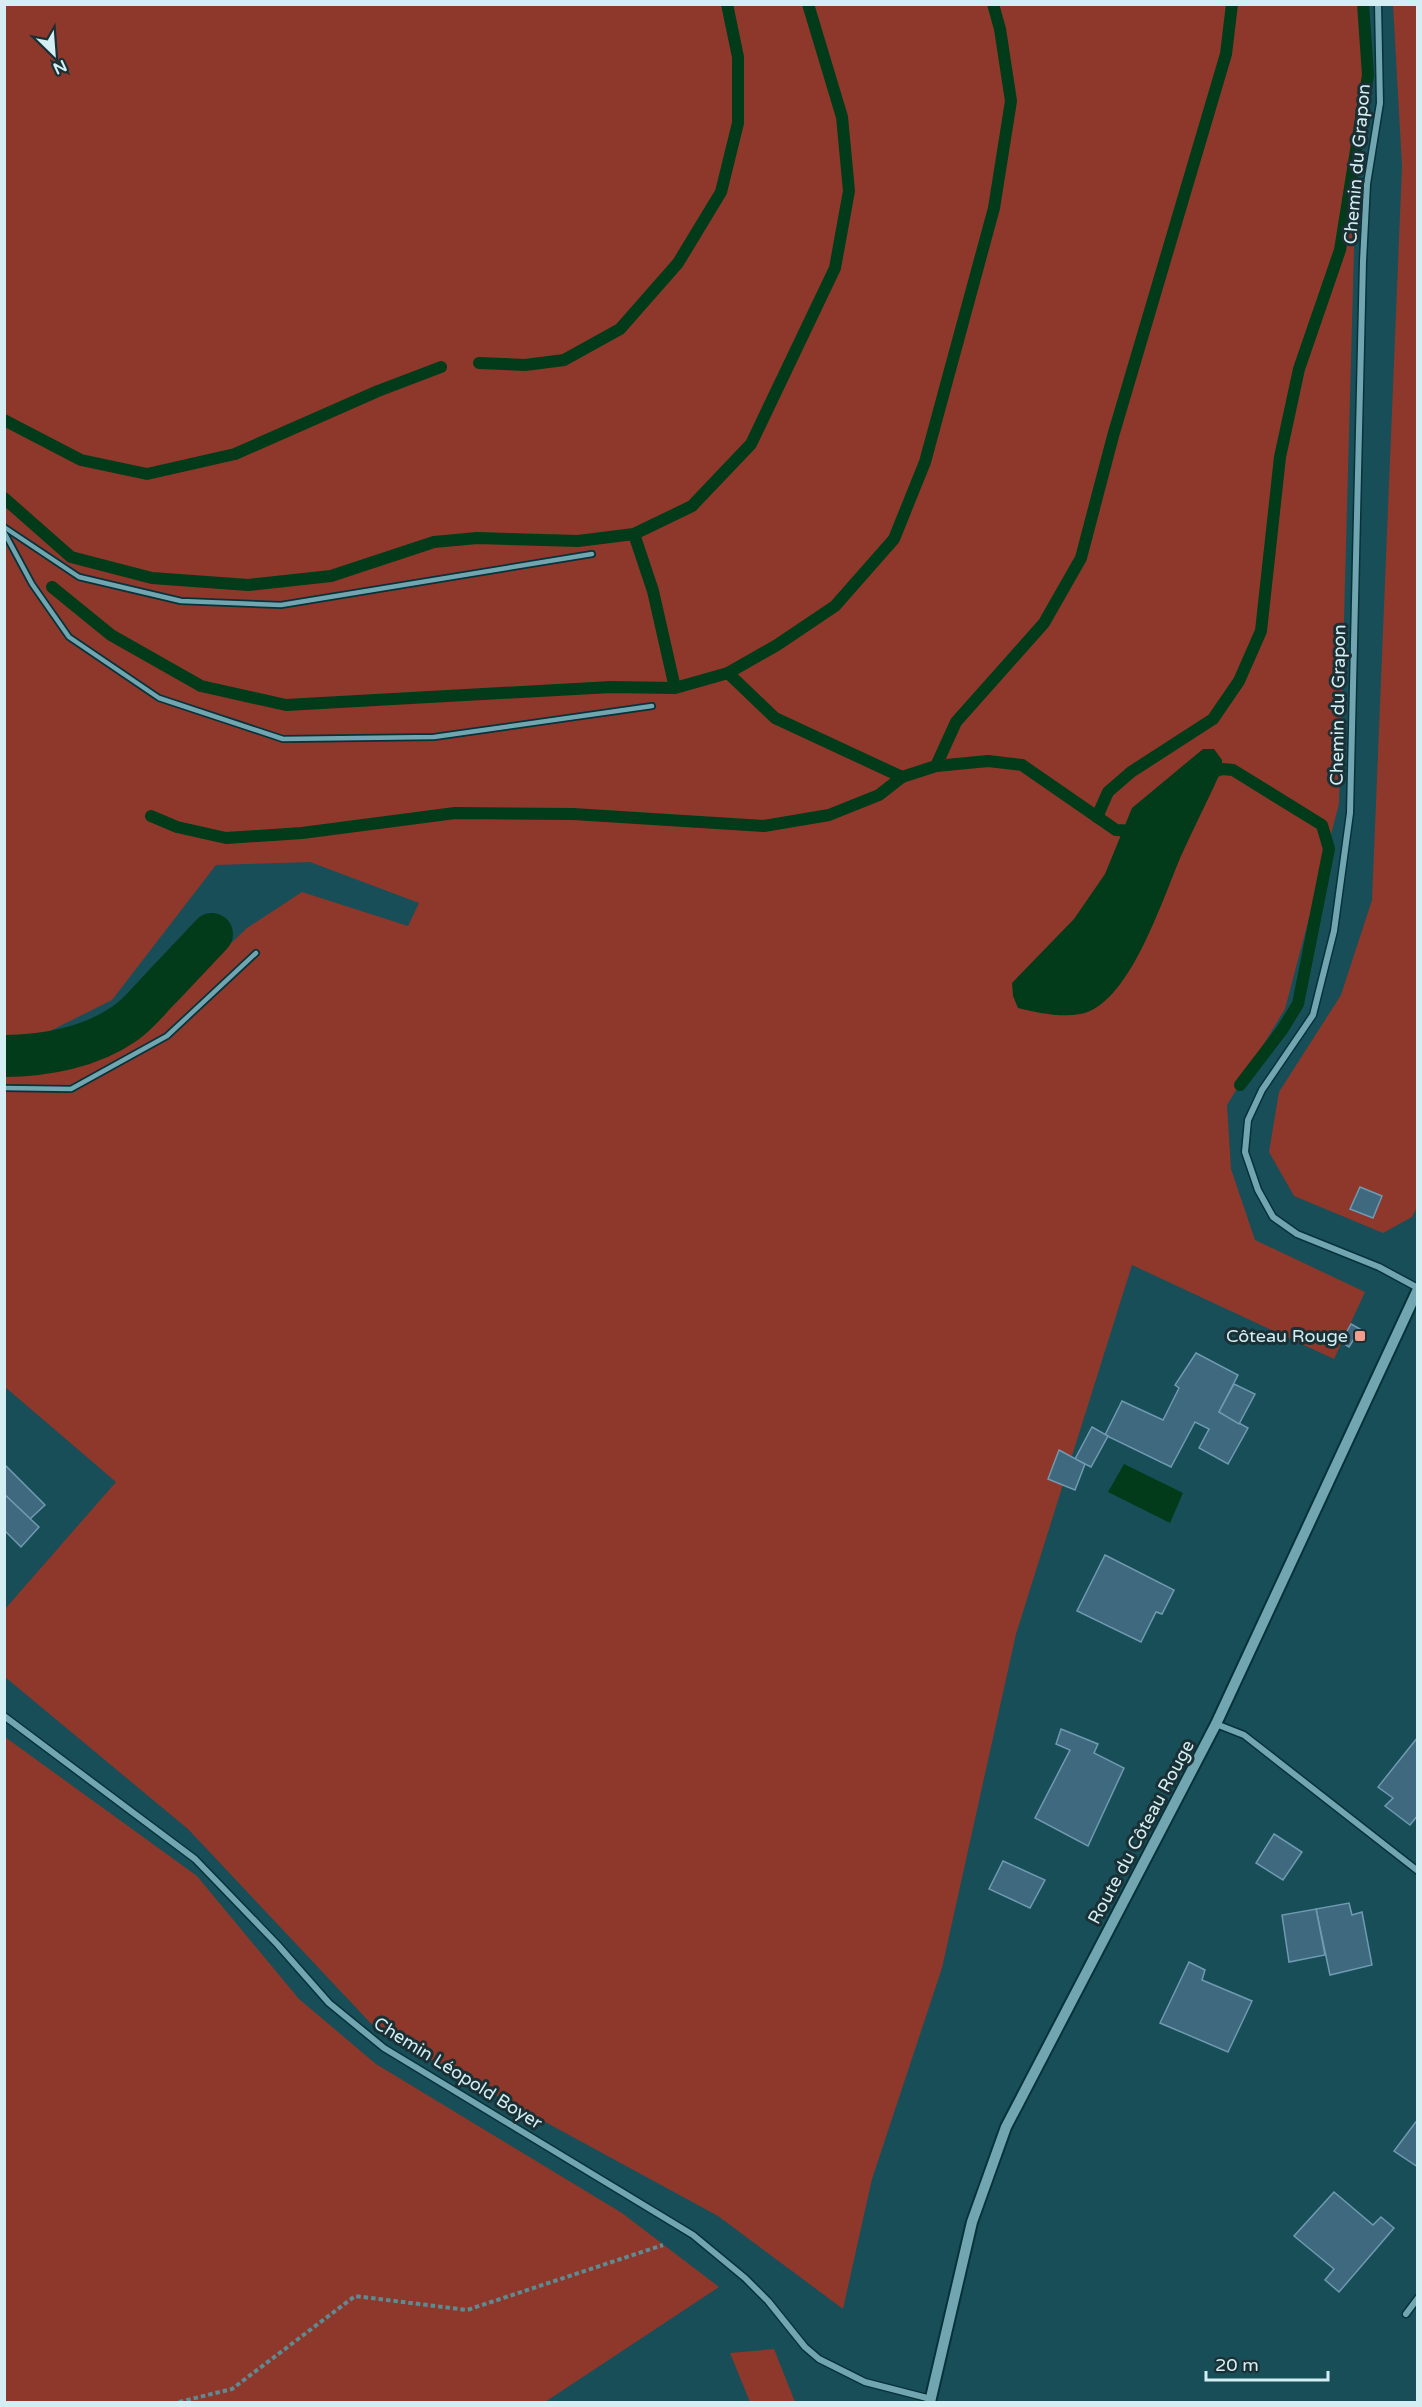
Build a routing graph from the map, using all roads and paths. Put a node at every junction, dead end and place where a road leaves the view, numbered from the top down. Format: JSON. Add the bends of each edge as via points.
{"nodes":[{"id":1,"x":1378,"y":4,"type":"edge"},
{"id":2,"x":4,"y":527,"type":"edge"},
{"id":3,"x":4,"y":532,"type":"edge"},
{"id":4,"x":592,"y":554,"type":"dead end"},
{"id":5,"x":652,"y":706,"type":"dead end"},
{"id":6,"x":256,"y":953,"type":"dead end"},
{"id":7,"x":4,"y":1088,"type":"edge"},
{"id":8,"x":1418,"y":1288,"type":"edge"},
{"id":9,"x":4,"y":1716,"type":"edge"},
{"id":10,"x":1216,"y":1724,"type":"junction"},
{"id":11,"x":1418,"y":1871,"type":"edge"},
{"id":12,"x":693,"y":2235,"type":"junction"},
{"id":13,"x":1418,"y":2298,"type":"edge"},
{"id":14,"x":1406,"y":2314,"type":"dead end"},
{"id":15,"x":930,"y":2401,"type":"edge"},
{"id":16,"x":179,"y":2403,"type":"edge"}],
"edges":[{"from":1,"to":8,"type":"street","name":"Chemin du Grapon","via":[[1380,103],[1366,184],[1350,813],[1334,932],[1313,1015],[1262,1090],[1248,1120],[1245,1152],[1258,1190],[1274,1216],[1297,1234],[1379,1267]]},
{"from":2,"to":4,"type":"lane","via":[[80,577],[181,601],[281,605]]},
{"from":3,"to":5,"type":"lane","via":[[32,584],[69,638],[159,698],[283,738],[434,737]]},
{"from":6,"to":7,"type":"lane","via":[[167,1036],[71,1089]]},
{"from":8,"to":10,"type":"street","name":"Route du Côteau Rouge"},
{"from":9,"to":12,"type":"street","name":"Chemin Léopold Boyer","via":[[195,1859],[329,2003],[384,2049]]},
{"from":10,"to":11,"type":"street","via":[[1244,1735]]},
{"from":10,"to":15,"type":"street","name":"Route du Côteau Rouge","via":[[1006,2127],[972,2222]]},
{"from":12,"to":15,"type":"street","name":"Chemin Léopold Boyer","via":[[760,2294],[819,2359],[866,2382]]},
{"from":12,"to":16,"type":"path","via":[[467,2310],[355,2296],[232,2389]]},
{"from":13,"to":14,"type":"street"}]}
